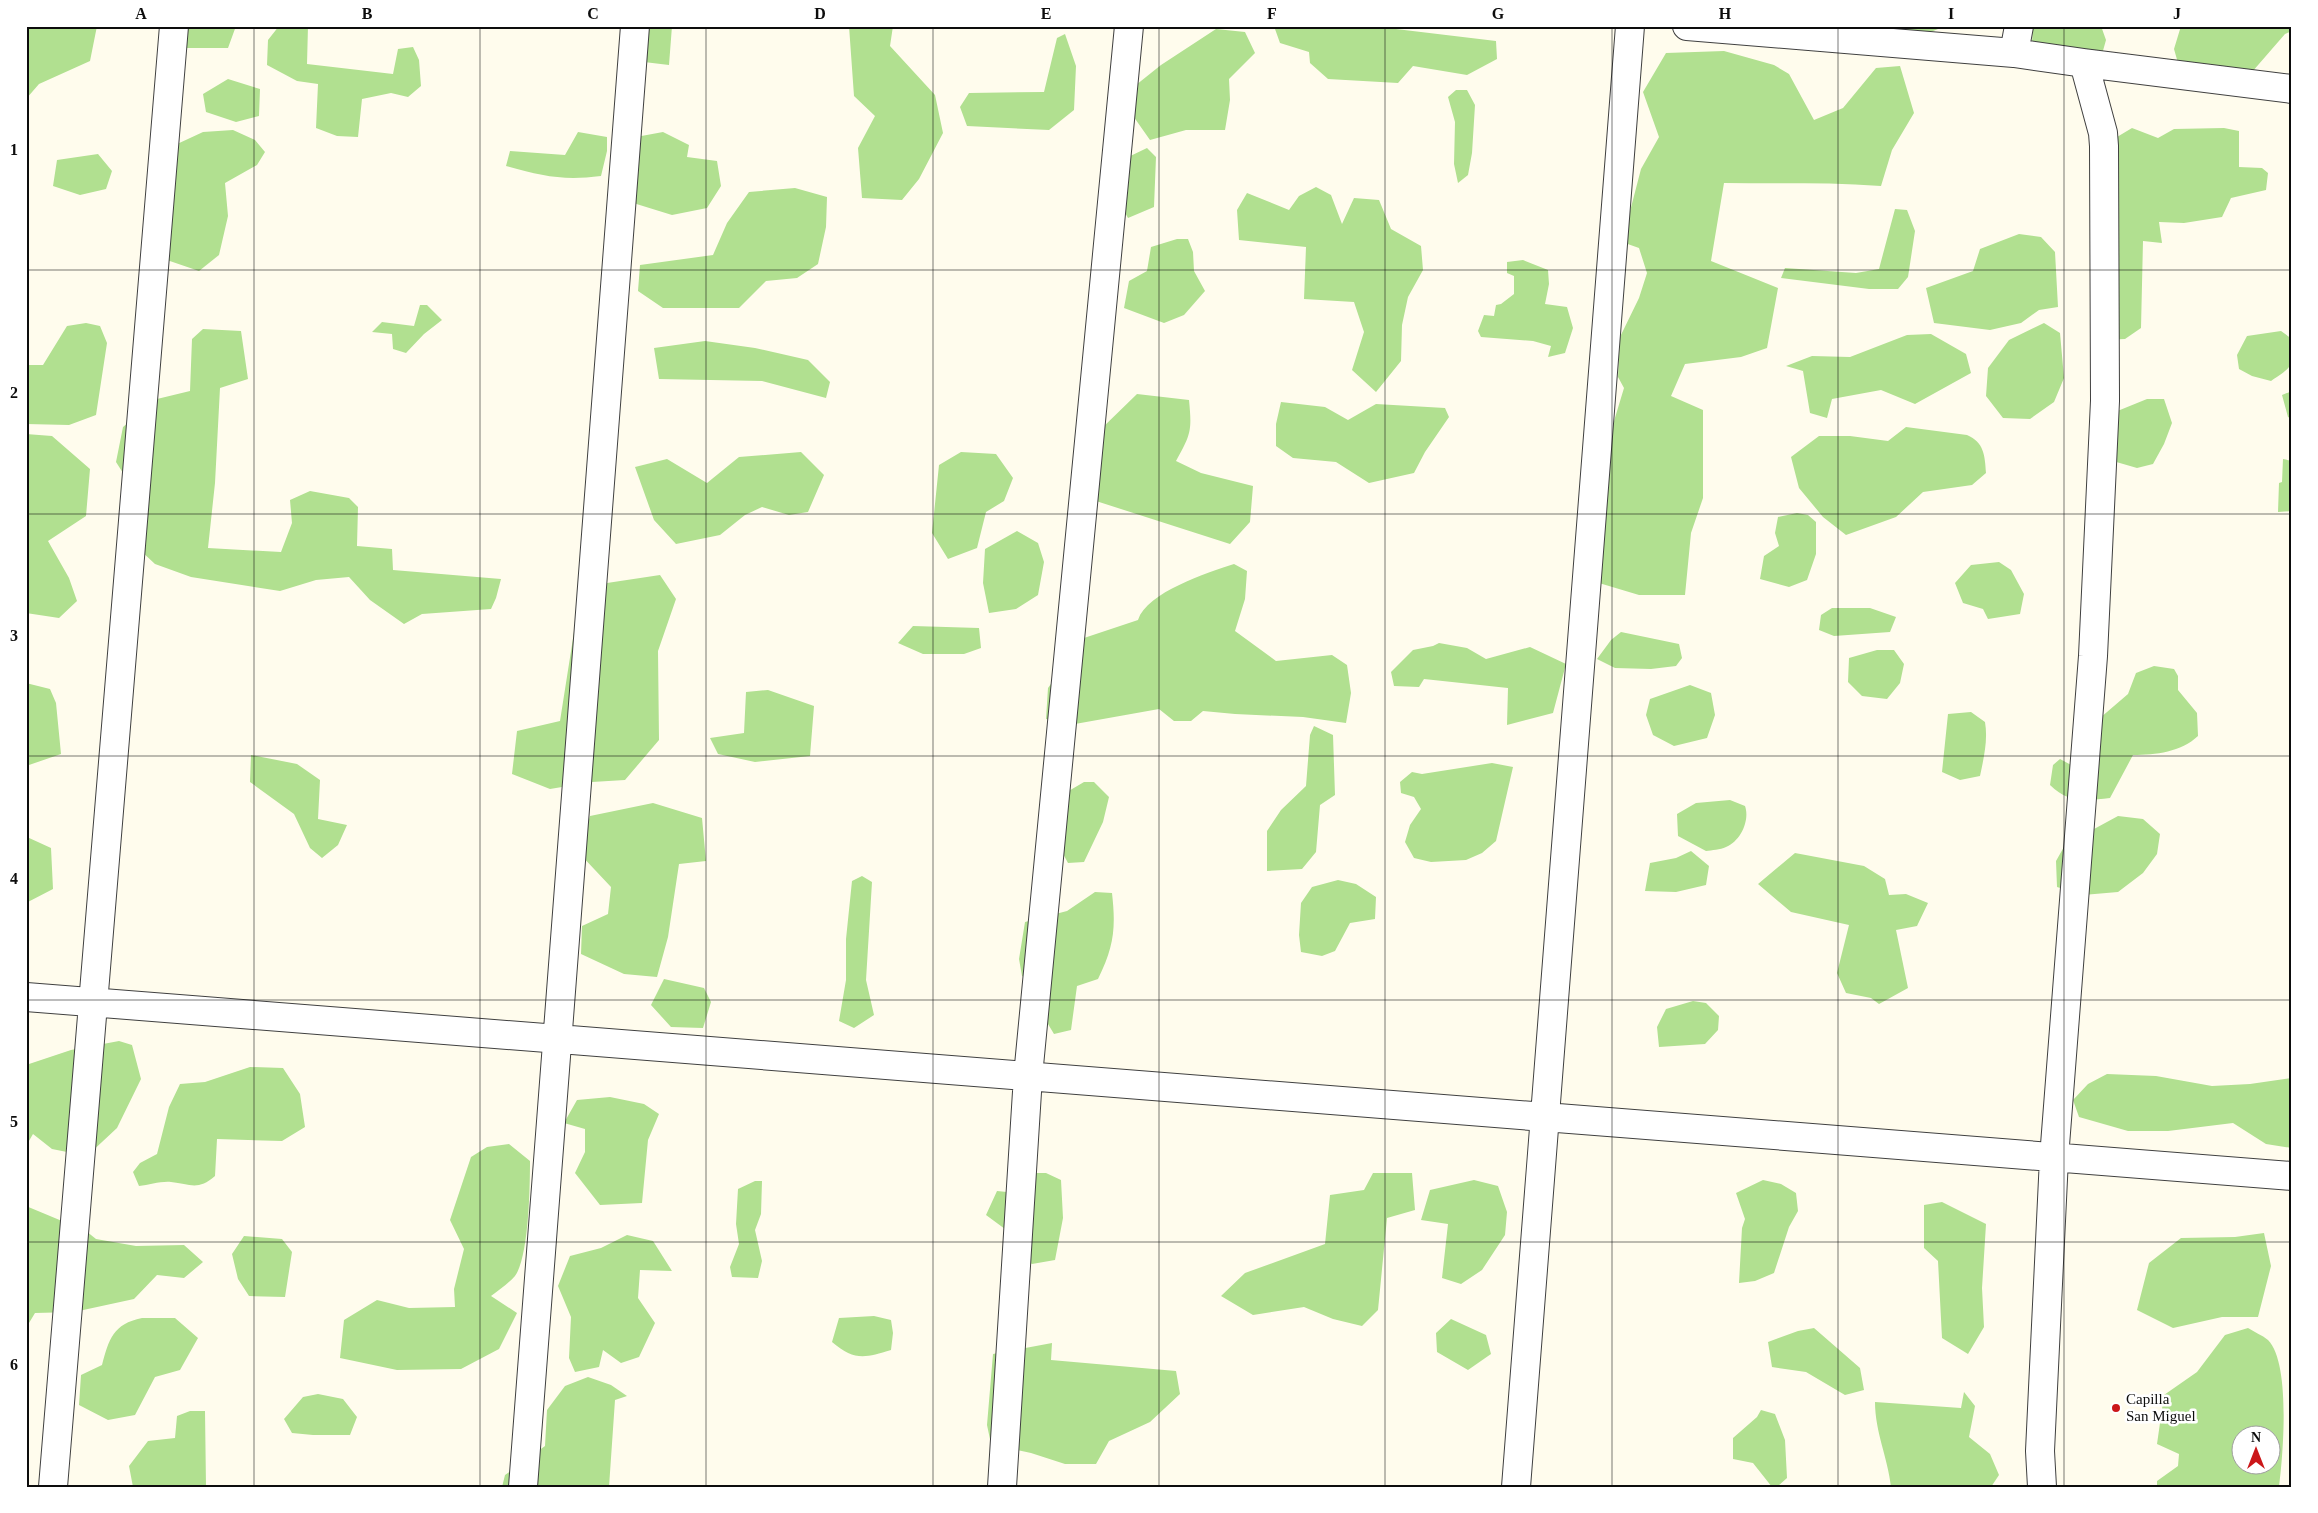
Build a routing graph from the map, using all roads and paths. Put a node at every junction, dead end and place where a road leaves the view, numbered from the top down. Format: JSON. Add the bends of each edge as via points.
{"nodes":[{"id":1,"x":174,"y":26,"type":"edge"},
{"id":2,"x":635,"y":26,"type":"edge"},
{"id":3,"x":1129,"y":26,"type":"edge"},
{"id":4,"x":1630,"y":26,"type":"edge"},
{"id":5,"x":1687,"y":26,"type":"edge"},
{"id":6,"x":2019,"y":26,"type":"edge"},
{"id":7,"x":2014,"y":52,"type":"junction"},
{"id":8,"x":2084,"y":63,"type":"junction"},
{"id":9,"x":2292,"y":89,"type":"edge"},
{"id":10,"x":26,"y":996,"type":"edge"},
{"id":11,"x":92,"y":1002,"type":"junction"},
{"id":12,"x":556,"y":1038,"type":"junction"},
{"id":13,"x":1028,"y":1076,"type":"junction"},
{"id":14,"x":1545,"y":1116,"type":"junction"},
{"id":15,"x":2054,"y":1158,"type":"junction"},
{"id":16,"x":2292,"y":1176,"type":"edge"},
{"id":17,"x":53,"y":1487,"type":"edge"},
{"id":18,"x":523,"y":1487,"type":"edge"},
{"id":19,"x":1002,"y":1487,"type":"edge"},
{"id":20,"x":1516,"y":1487,"type":"edge"},
{"id":21,"x":2042,"y":1487,"type":"edge"}],
"edges":[{"from":1,"to":11,"type":"street"},
{"from":2,"to":12,"type":"street"},
{"from":3,"to":13,"type":"street"},
{"from":4,"to":14,"type":"street"},
{"from":5,"to":7,"type":"street"},
{"from":6,"to":7,"type":"street"},
{"from":7,"to":8,"type":"street"},
{"from":8,"to":9,"type":"street"},
{"from":8,"to":15,"type":"street","via":[[2104,146],[2105,401],[2094,656]]},
{"from":10,"to":11,"type":"street"},
{"from":11,"to":12,"type":"street"},
{"from":11,"to":17,"type":"street"},
{"from":12,"to":13,"type":"street"},
{"from":12,"to":18,"type":"street"},
{"from":13,"to":14,"type":"street"},
{"from":13,"to":19,"type":"street"},
{"from":14,"to":15,"type":"street"},
{"from":14,"to":20,"type":"street"},
{"from":15,"to":16,"type":"street"},
{"from":15,"to":21,"type":"street","via":[[2040,1451]]}]}
